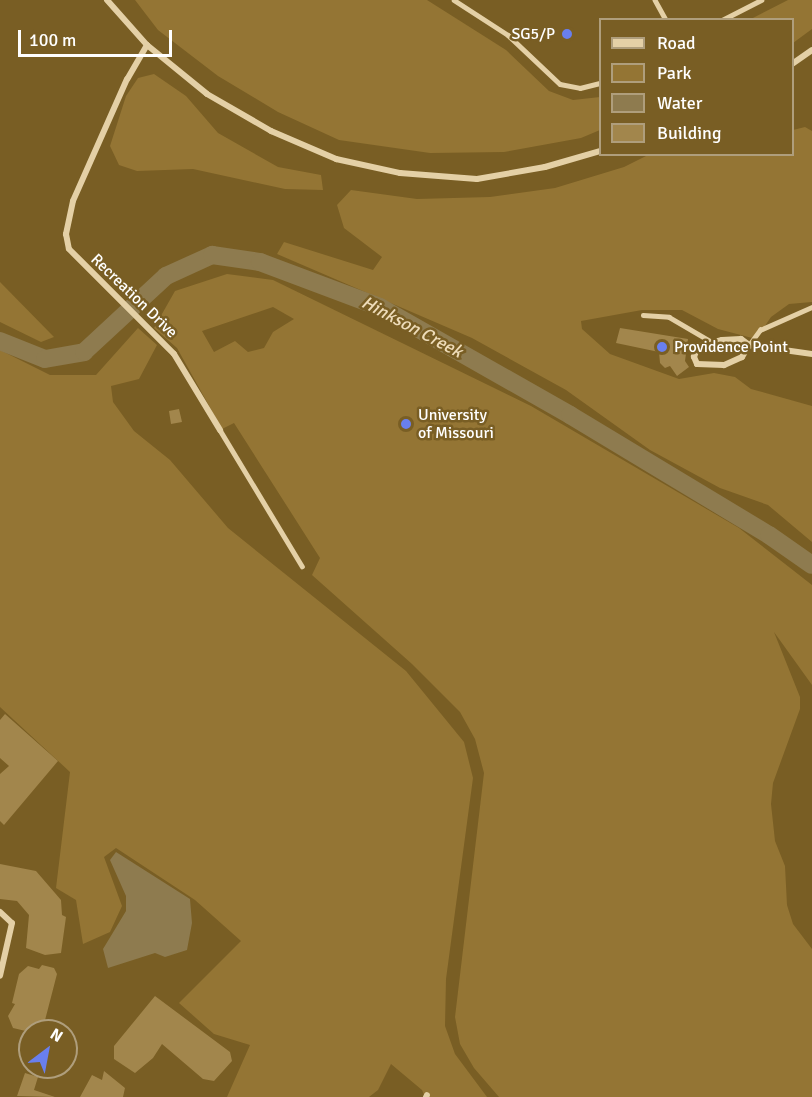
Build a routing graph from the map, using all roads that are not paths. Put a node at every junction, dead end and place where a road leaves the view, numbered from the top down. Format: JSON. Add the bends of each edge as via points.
{"nodes":[{"id":1,"x":106,"y":0,"type":"edge"},
{"id":2,"x":454,"y":0,"type":"edge"},
{"id":3,"x":655,"y":0,"type":"edge"},
{"id":4,"x":761,"y":0,"type":"edge"},
{"id":5,"x":665,"y":18,"type":"edge"},
{"id":6,"x":726,"y":18,"type":"edge"},
{"id":7,"x":147,"y":45,"type":"junction"},
{"id":8,"x":812,"y":50,"type":"edge"},
{"id":9,"x":794,"y":63,"type":"edge"},
{"id":10,"x":599,"y":83,"type":"edge"},
{"id":11,"x":599,"y":151,"type":"edge"},
{"id":12,"x":812,"y":307,"type":"edge"},
{"id":13,"x":643,"y":315,"type":"dead end"},
{"id":14,"x":710,"y":341,"type":"junction"},
{"id":15,"x":749,"y":345,"type":"junction"},
{"id":16,"x":812,"y":354,"type":"edge"},
{"id":17,"x":220,"y":430,"type":"joint"},
{"id":18,"x":302,"y":566,"type":"dead end"},
{"id":19,"x":0,"y":912,"type":"edge"},
{"id":20,"x":0,"y":976,"type":"edge"}],
"edges":[{"from":1,"to":7,"type":"street"},
{"from":2,"to":10,"type":"lane","via":[[508,34],[560,84],[580,88]]},
{"from":3,"to":5,"type":"lane"},
{"from":4,"to":6,"type":"lane"},
{"from":7,"to":11,"type":"street","via":[[207,94],[271,131],[336,159],[400,173],[477,179],[546,167]]},
{"from":7,"to":17,"type":"street","name":"Recreation Drive","via":[[91,155],[68,218],[69,249],[163,342]]},
{"from":8,"to":9,"type":"street"},
{"from":12,"to":15,"type":"lane","via":[[760,330]]},
{"from":13,"to":14,"type":"lane","via":[[669,317]]},
{"from":14,"to":15,"type":"street","via":[[741,339]]},
{"from":14,"to":15,"type":"street","via":[[695,351],[697,364],[724,365],[742,357]]},
{"from":15,"to":16,"type":"street"},
{"from":17,"to":18,"type":"lane"},
{"from":19,"to":20,"type":"street","via":[[12,923]]}]}
